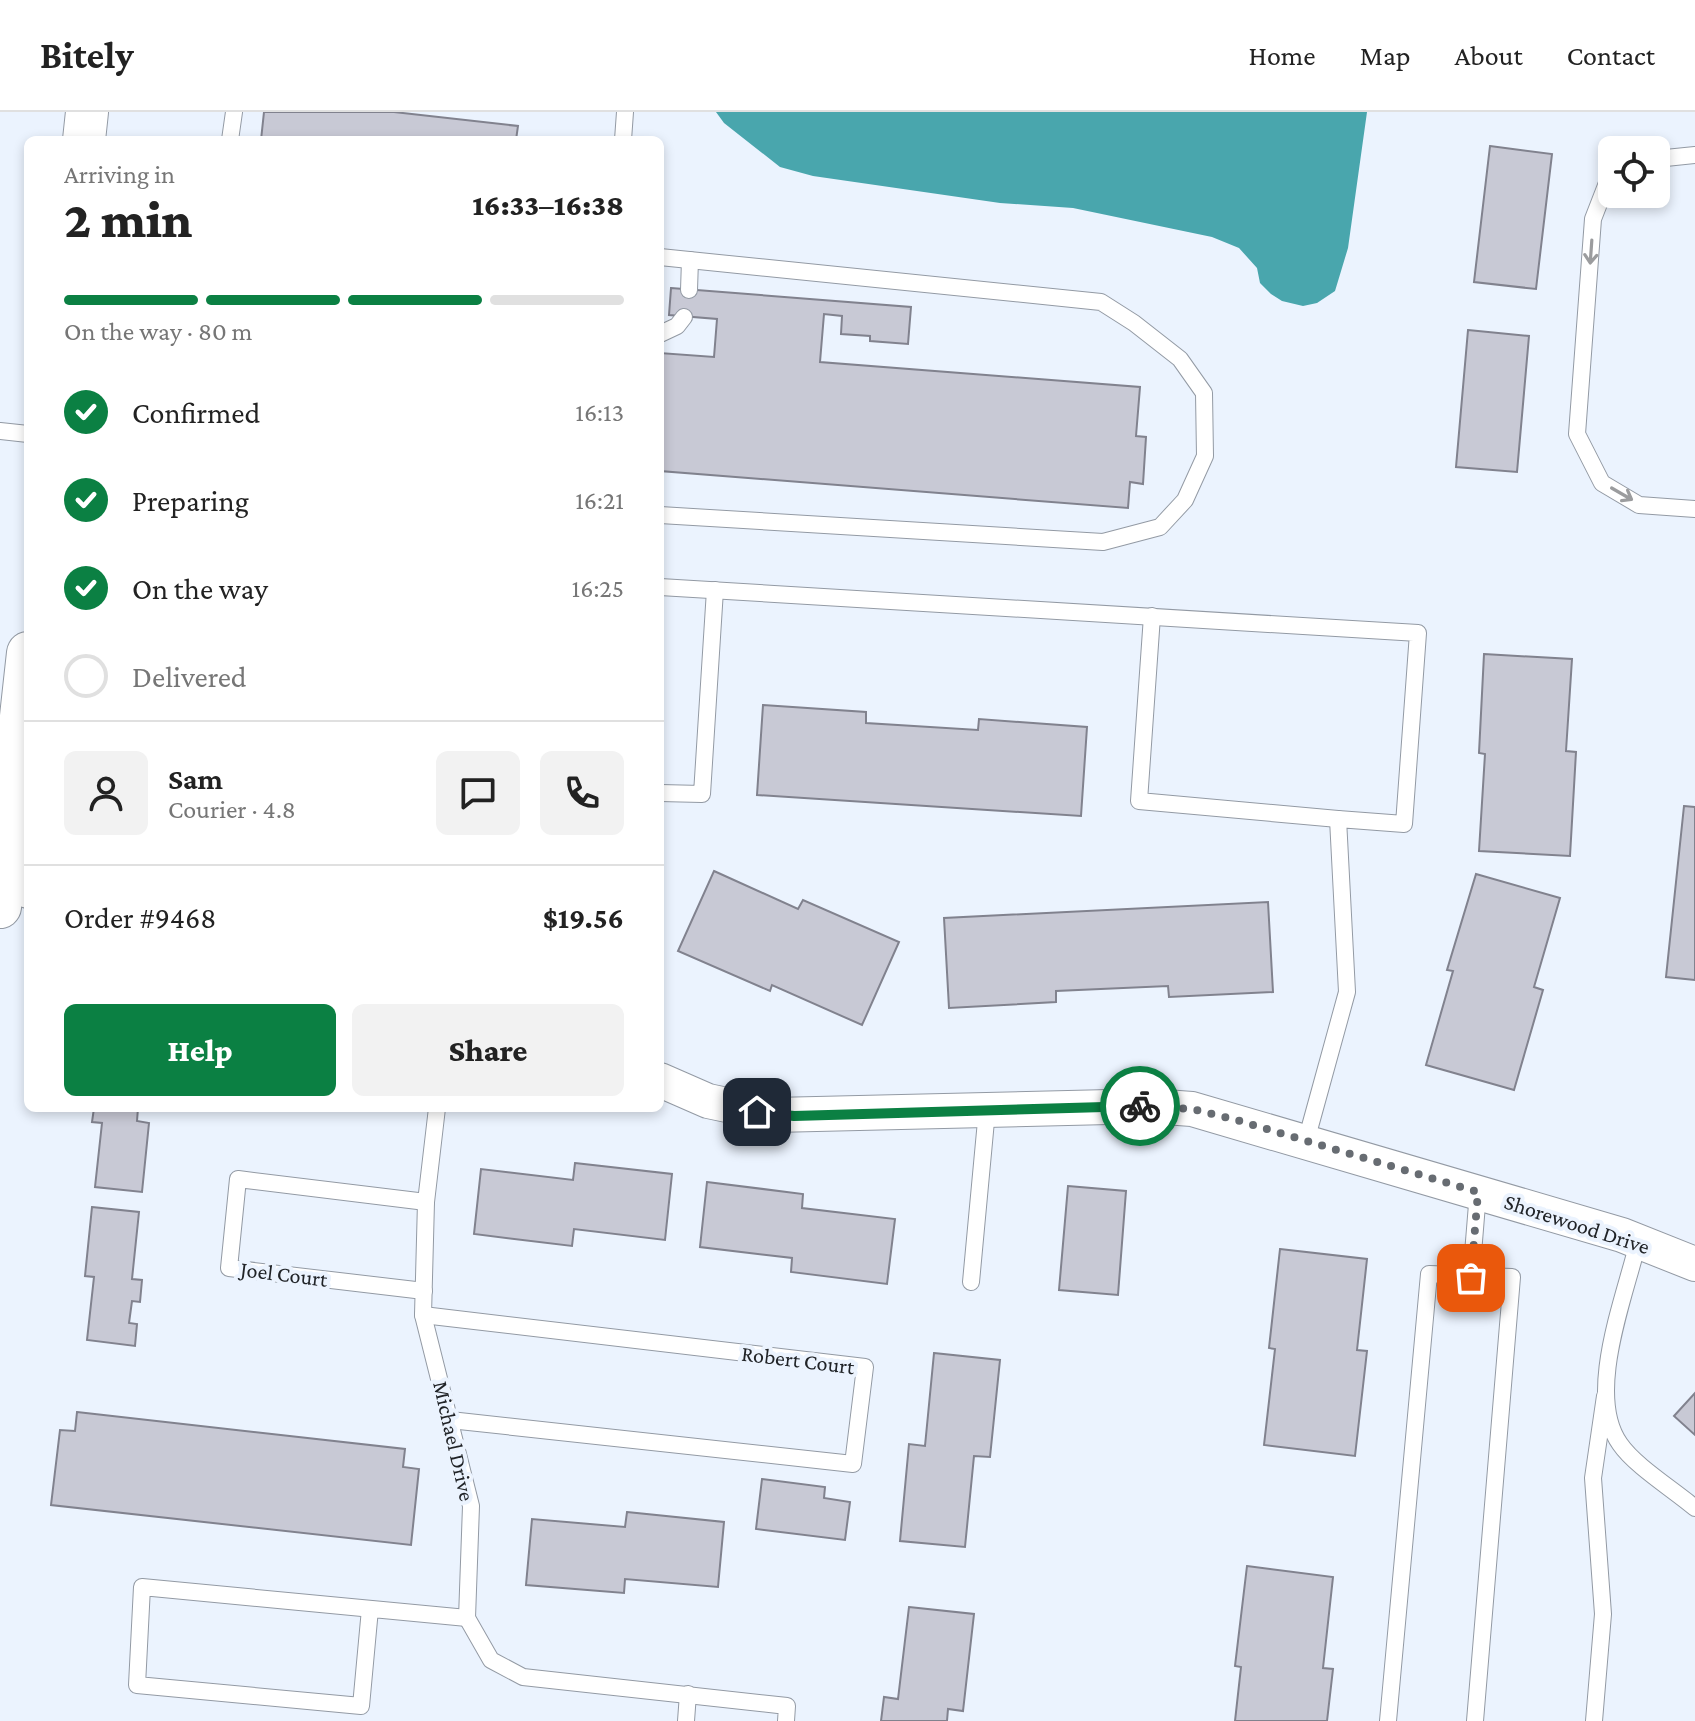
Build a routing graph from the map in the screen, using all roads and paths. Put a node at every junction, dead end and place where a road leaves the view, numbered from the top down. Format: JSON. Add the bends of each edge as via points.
{"nodes":[{"id":1,"x":87,"y":112,"type":"edge"},
{"id":2,"x":234,"y":112,"type":"edge"},
{"id":3,"x":625,"y":112,"type":"edge"},
{"id":4,"x":84,"y":136,"type":"edge"},
{"id":5,"x":231,"y":136,"type":"edge"},
{"id":6,"x":623,"y":136,"type":"edge"},
{"id":7,"x":1695,"y":155,"type":"edge"},
{"id":8,"x":1670,"y":158,"type":"edge"},
{"id":9,"x":1598,"y":206,"type":"edge"},
{"id":10,"x":664,"y":257,"type":"edge"},
{"id":11,"x":690,"y":260,"type":"junction"},
{"id":12,"x":689,"y":290,"type":"dead end"},
{"id":13,"x":684,"y":317,"type":"dead end"},
{"id":14,"x":664,"y":332,"type":"edge"},
{"id":15,"x":0,"y":431,"type":"edge"},
{"id":16,"x":24,"y":434,"type":"edge"},
{"id":17,"x":1695,"y":509,"type":"edge"},
{"id":18,"x":664,"y":515,"type":"edge"},
{"id":19,"x":664,"y":587,"type":"edge"},
{"id":20,"x":715,"y":590,"type":"junction"},
{"id":21,"x":1152,"y":616,"type":"junction"},
{"id":22,"x":24,"y":710,"type":"edge"},
{"id":23,"x":664,"y":793,"type":"edge"},
{"id":24,"x":1338,"y":819,"type":"junction"},
{"id":25,"x":12,"y":880,"type":"edge"},
{"id":26,"x":664,"y":1082,"type":"edge"},
{"id":27,"x":987,"y":1110,"type":"junction"},
{"id":28,"x":437,"y":1112,"type":"edge"},
{"id":29,"x":1306,"y":1141,"type":"junction"},
{"id":30,"x":1478,"y":1192,"type":"junction"},
{"id":31,"x":426,"y":1202,"type":"junction"},
{"id":32,"x":1638,"y":1242,"type":"junction"},
{"id":33,"x":1695,"y":1264,"type":"edge"},
{"id":34,"x":1471,"y":1278,"type":"junction"},
{"id":35,"x":971,"y":1282,"type":"dead end"},
{"id":36,"x":424,"y":1291,"type":"junction"},
{"id":37,"x":423,"y":1315,"type":"junction"},
{"id":38,"x":1605,"y":1396,"type":"junction"},
{"id":39,"x":450,"y":1420,"type":"junction"},
{"id":40,"x":1695,"y":1508,"type":"edge"},
{"id":41,"x":370,"y":1609,"type":"junction"},
{"id":42,"x":467,"y":1618,"type":"junction"},
{"id":43,"x":688,"y":1694,"type":"junction"},
{"id":44,"x":786,"y":1713,"type":"edge"},
{"id":45,"x":686,"y":1721,"type":"edge"},
{"id":46,"x":1388,"y":1721,"type":"edge"},
{"id":47,"x":1475,"y":1721,"type":"edge"},
{"id":48,"x":1594,"y":1721,"type":"edge"}],
"edges":[{"from":1,"to":4,"type":"street"},
{"from":2,"to":5,"type":"lane"},
{"from":3,"to":6,"type":"lane"},
{"from":7,"to":8,"type":"lane"},
{"from":9,"to":17,"type":"lane","one_way":true,"via":[[1577,434],[1602,483],[1639,505]]},
{"from":10,"to":11,"type":"lane"},
{"from":11,"to":12,"type":"lane"},
{"from":11,"to":18,"type":"lane","via":[[1101,302],[1180,359],[1204,393],[1205,456],[1185,500],[1160,527],[1103,542]]},
{"from":13,"to":14,"type":"lane"},
{"from":15,"to":16,"type":"lane"},
{"from":19,"to":20,"type":"lane"},
{"from":20,"to":21,"type":"lane"},
{"from":20,"to":23,"type":"lane","via":[[702,794]]},
{"from":21,"to":24,"type":"lane","via":[[1139,801]]},
{"from":21,"to":24,"type":"lane","via":[[1418,633],[1404,824]]},
{"from":22,"to":25,"type":"street"},
{"from":24,"to":29,"type":"lane","via":[[1347,992]]},
{"from":26,"to":27,"type":"street","name":"Shorewood Drive","via":[[708,1101],[774,1115]]},
{"from":27,"to":29,"type":"street","name":"Shorewood Drive","via":[[1192,1109]]},
{"from":27,"to":35,"type":"lane"},
{"from":28,"to":31,"type":"lane","name":"Michael Drive"},
{"from":29,"to":30,"type":"street","name":"Shorewood Drive"},
{"from":30,"to":32,"type":"street","name":"Shorewood Drive"},
{"from":30,"to":34,"type":"lane"},
{"from":31,"to":36,"type":"lane","name":"Michael Drive"},
{"from":31,"to":36,"type":"lane","name":"Joel Court","via":[[238,1179],[229,1268]]},
{"from":32,"to":33,"type":"street","name":"Shorewood Drive"},
{"from":32,"to":38,"type":"lane"},
{"from":34,"to":46,"type":"lane","via":[[1429,1274]]},
{"from":34,"to":47,"type":"lane","via":[[1512,1277]]},
{"from":36,"to":37,"type":"lane","name":"Michael Drive"},
{"from":37,"to":39,"type":"lane","name":"Michael Drive"},
{"from":37,"to":39,"type":"lane","name":"Robert Court","via":[[865,1367],[853,1464]]},
{"from":38,"to":40,"type":"lane","via":[[1607,1421],[1621,1447]]},
{"from":38,"to":48,"type":"lane","via":[[1593,1478],[1603,1614]]},
{"from":39,"to":42,"type":"lane","name":"Michael Drive","via":[[471,1506]]},
{"from":41,"to":41,"type":"lane","via":[[142,1587],[137,1685],[361,1706]]},
{"from":41,"to":42,"type":"lane"},
{"from":42,"to":43,"type":"lane","via":[[491,1660],[523,1677]]},
{"from":43,"to":44,"type":"lane"},
{"from":43,"to":45,"type":"lane"}]}
